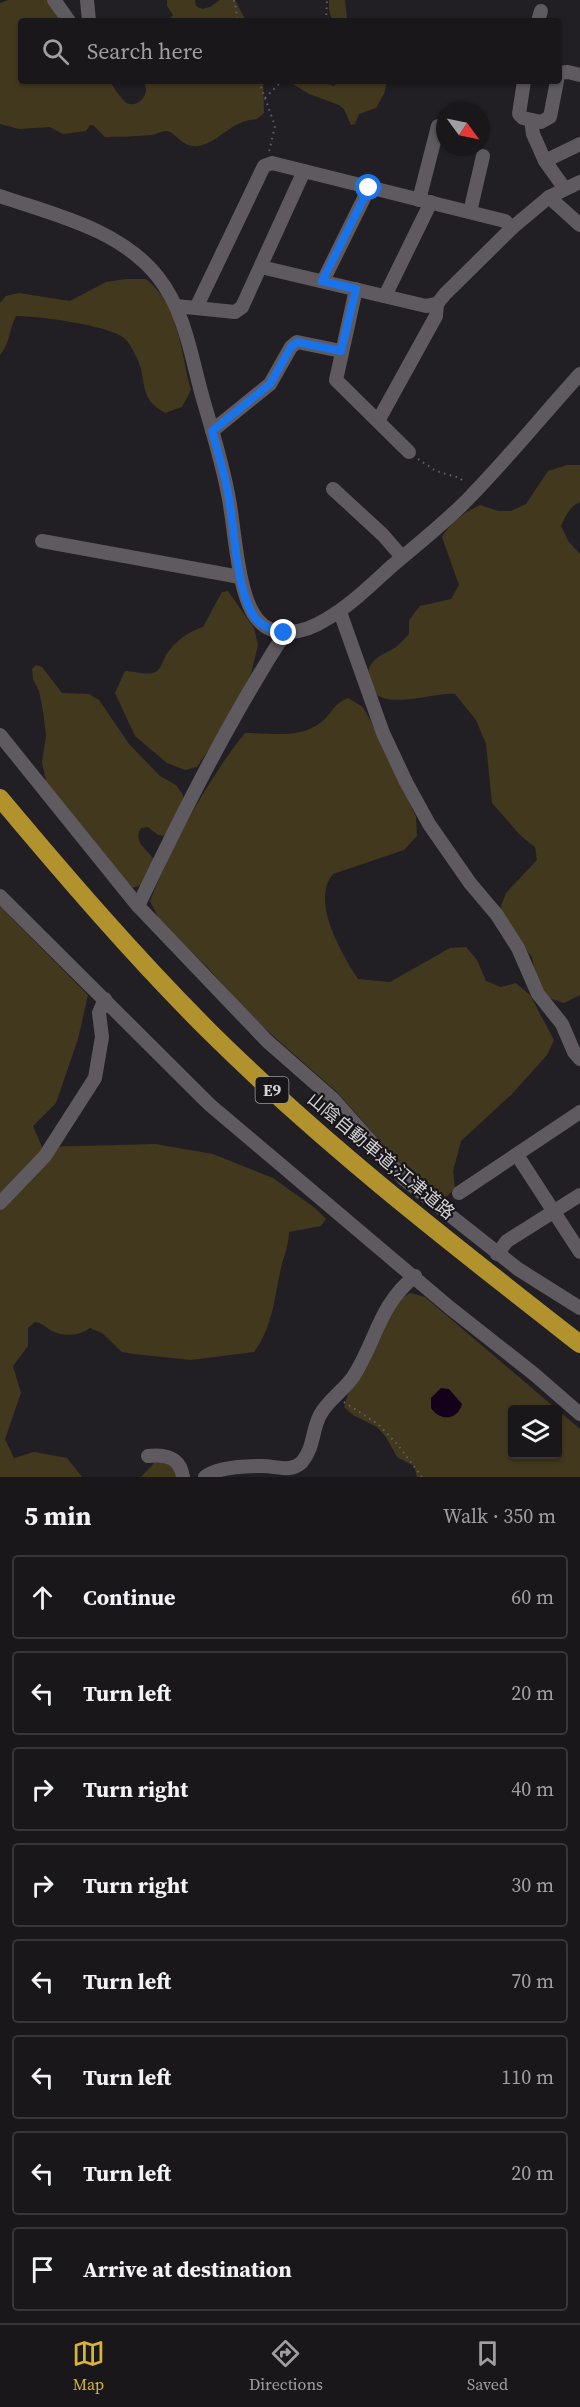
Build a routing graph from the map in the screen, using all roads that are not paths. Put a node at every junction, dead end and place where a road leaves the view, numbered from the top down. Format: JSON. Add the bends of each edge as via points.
{"nodes":[{"id":1,"x":54,"y":0,"type":"edge"},
{"id":2,"x":87,"y":0,"type":"edge"},
{"id":3,"x":67,"y":18,"type":"edge"},
{"id":4,"x":89,"y":18,"type":"edge"},
{"id":5,"x":562,"y":73,"type":"edge"},
{"id":6,"x":580,"y":75,"type":"edge"},
{"id":7,"x":524,"y":84,"type":"edge"},
{"id":8,"x":556,"y":84,"type":"edge"},
{"id":9,"x":531,"y":120,"type":"junction"},
{"id":10,"x":436,"y":138,"type":"edge"},
{"id":11,"x":580,"y":144,"type":"edge"},
{"id":12,"x":483,"y":156,"type":"dead end"},
{"id":13,"x":545,"y":161,"type":"junction"},
{"id":14,"x":304,"y":171,"type":"junction"},
{"id":15,"x":580,"y":182,"type":"edge"},
{"id":16,"x":369,"y":188,"type":"junction"},
{"id":17,"x":565,"y":189,"type":"junction"},
{"id":18,"x":0,"y":196,"type":"edge"},
{"id":19,"x":549,"y":197,"type":"junction"},
{"id":20,"x":425,"y":201,"type":"junction"},
{"id":21,"x":470,"y":212,"type":"junction"},
{"id":22,"x":580,"y":225,"type":"edge"},
{"id":23,"x":512,"y":228,"type":"junction"},
{"id":24,"x":261,"y":267,"type":"junction"},
{"id":25,"x":322,"y":281,"type":"junction"},
{"id":26,"x":356,"y":289,"type":"junction"},
{"id":27,"x":386,"y":296,"type":"junction"},
{"id":28,"x":437,"y":304,"type":"junction"},
{"id":29,"x":176,"y":306,"type":"junction"},
{"id":30,"x":196,"y":308,"type":"junction"},
{"id":31,"x":341,"y":351,"type":"junction"},
{"id":32,"x":580,"y":374,"type":"edge"},
{"id":33,"x":378,"y":421,"type":"junction"},
{"id":34,"x":212,"y":431,"type":"junction"},
{"id":35,"x":409,"y":452,"type":"road end"},
{"id":36,"x":333,"y":489,"type":"dead end"},
{"id":37,"x":42,"y":541,"type":"dead end"},
{"id":38,"x":402,"y":557,"type":"junction"},
{"id":39,"x":240,"y":577,"type":"junction"},
{"id":40,"x":340,"y":612,"type":"junction"},
{"id":41,"x":285,"y":633,"type":"junction"},
{"id":42,"x":0,"y":735,"type":"edge"},
{"id":43,"x":0,"y":798,"type":"edge"},
{"id":44,"x":0,"y":896,"type":"edge"},
{"id":45,"x":138,"y":906,"type":"junction"},
{"id":46,"x":105,"y":999,"type":"junction"},
{"id":47,"x":580,"y":1059,"type":"edge"},
{"id":48,"x":580,"y":1112,"type":"edge"},
{"id":49,"x":517,"y":1155,"type":"junction"},
{"id":50,"x":459,"y":1193,"type":"dead end"},
{"id":51,"x":580,"y":1195,"type":"edge"},
{"id":52,"x":0,"y":1203,"type":"edge"},
{"id":53,"x":554,"y":1212,"type":"junction"},
{"id":54,"x":580,"y":1252,"type":"edge"},
{"id":55,"x":497,"y":1254,"type":"junction"},
{"id":56,"x":414,"y":1276,"type":"junction"},
{"id":57,"x":580,"y":1308,"type":"edge"},
{"id":58,"x":580,"y":1344,"type":"edge"},
{"id":59,"x":580,"y":1414,"type":"edge"},
{"id":60,"x":148,"y":1456,"type":"dead end"},
{"id":61,"x":183,"y":1477,"type":"edge"},
{"id":62,"x":205,"y":1477,"type":"edge"}],
"edges":[{"from":1,"to":3,"type":"street"},
{"from":2,"to":4,"type":"street"},
{"from":5,"to":6,"type":"street"},
{"from":7,"to":9,"type":"street","via":[[519,114]]},
{"from":8,"to":9,"type":"street","via":[[550,117],[541,122]]},
{"from":9,"to":13,"type":"street"},
{"from":10,"to":20,"type":"street"},
{"from":11,"to":13,"type":"street"},
{"from":12,"to":21,"type":"street"},
{"from":13,"to":17,"type":"street"},
{"from":14,"to":16,"type":"street"},
{"from":14,"to":24,"type":"street"},
{"from":14,"to":30,"type":"street","via":[[272,163],[261,169]]},
{"from":15,"to":17,"type":"street"},
{"from":16,"to":20,"type":"street"},
{"from":16,"to":25,"type":"street"},
{"from":17,"to":19,"type":"street"},
{"from":18,"to":29,"type":"street","via":[[88,227],[129,249],[158,277]]},
{"from":19,"to":22,"type":"street"},
{"from":19,"to":23,"type":"street"},
{"from":20,"to":21,"type":"street"},
{"from":20,"to":27,"type":"street"},
{"from":21,"to":23,"type":"street","via":[[505,220]]},
{"from":23,"to":28,"type":"street"},
{"from":24,"to":25,"type":"street"},
{"from":24,"to":30,"type":"street","via":[[242,307],[235,312]]},
{"from":25,"to":26,"type":"street"},
{"from":26,"to":27,"type":"street"},
{"from":26,"to":31,"type":"street"},
{"from":27,"to":28,"type":"street","via":[[426,306]]},
{"from":28,"to":33,"type":"street","via":[[436,316]]},
{"from":29,"to":30,"type":"street"},
{"from":29,"to":34,"type":"street"},
{"from":31,"to":33,"type":"street","via":[[336,380]]},
{"from":31,"to":34,"type":"street","via":[[297,342],[270,384]]},
{"from":32,"to":38,"type":"street","via":[[470,497]]},
{"from":33,"to":35,"type":"street"},
{"from":34,"to":39,"type":"street","via":[[228,492]]},
{"from":36,"to":38,"type":"street"},
{"from":37,"to":39,"type":"street"},
{"from":38,"to":40,"type":"street"},
{"from":39,"to":41,"type":"street","via":[[259,622]]},
{"from":40,"to":41,"type":"street","via":[[306,629]]},
{"from":40,"to":47,"type":"street","via":[[383,733],[406,782],[429,824],[518,948],[538,994],[562,1024]]},
{"from":41,"to":45,"type":"street","via":[[190,796]]},
{"from":42,"to":45,"type":"street"},
{"from":43,"to":58,"type":"highway","name":"山陰自動車道;江津道路","number":"E9","via":[[125,942],[227,1047],[405,1205]]},
{"from":44,"to":46,"type":"street"},
{"from":45,"to":55,"type":"street","via":[[267,1041],[333,1099],[404,1179]]},
{"from":46,"to":52,"type":"street","via":[[99,1013],[102,1037],[95,1078],[45,1156]]},
{"from":46,"to":56,"type":"street","via":[[210,1105]]},
{"from":48,"to":49,"type":"street"},
{"from":49,"to":50,"type":"street"},
{"from":49,"to":53,"type":"street"},
{"from":51,"to":53,"type":"street"},
{"from":53,"to":54,"type":"street"},
{"from":53,"to":55,"type":"street","via":[[507,1241]]},
{"from":55,"to":57,"type":"street"},
{"from":56,"to":59,"type":"street"},
{"from":56,"to":62,"type":"street","via":[[389,1303],[366,1355],[319,1416],[311,1447],[298,1465],[213,1471]]},
{"from":60,"to":61,"type":"street","via":[[167,1455],[177,1461]]}]}
